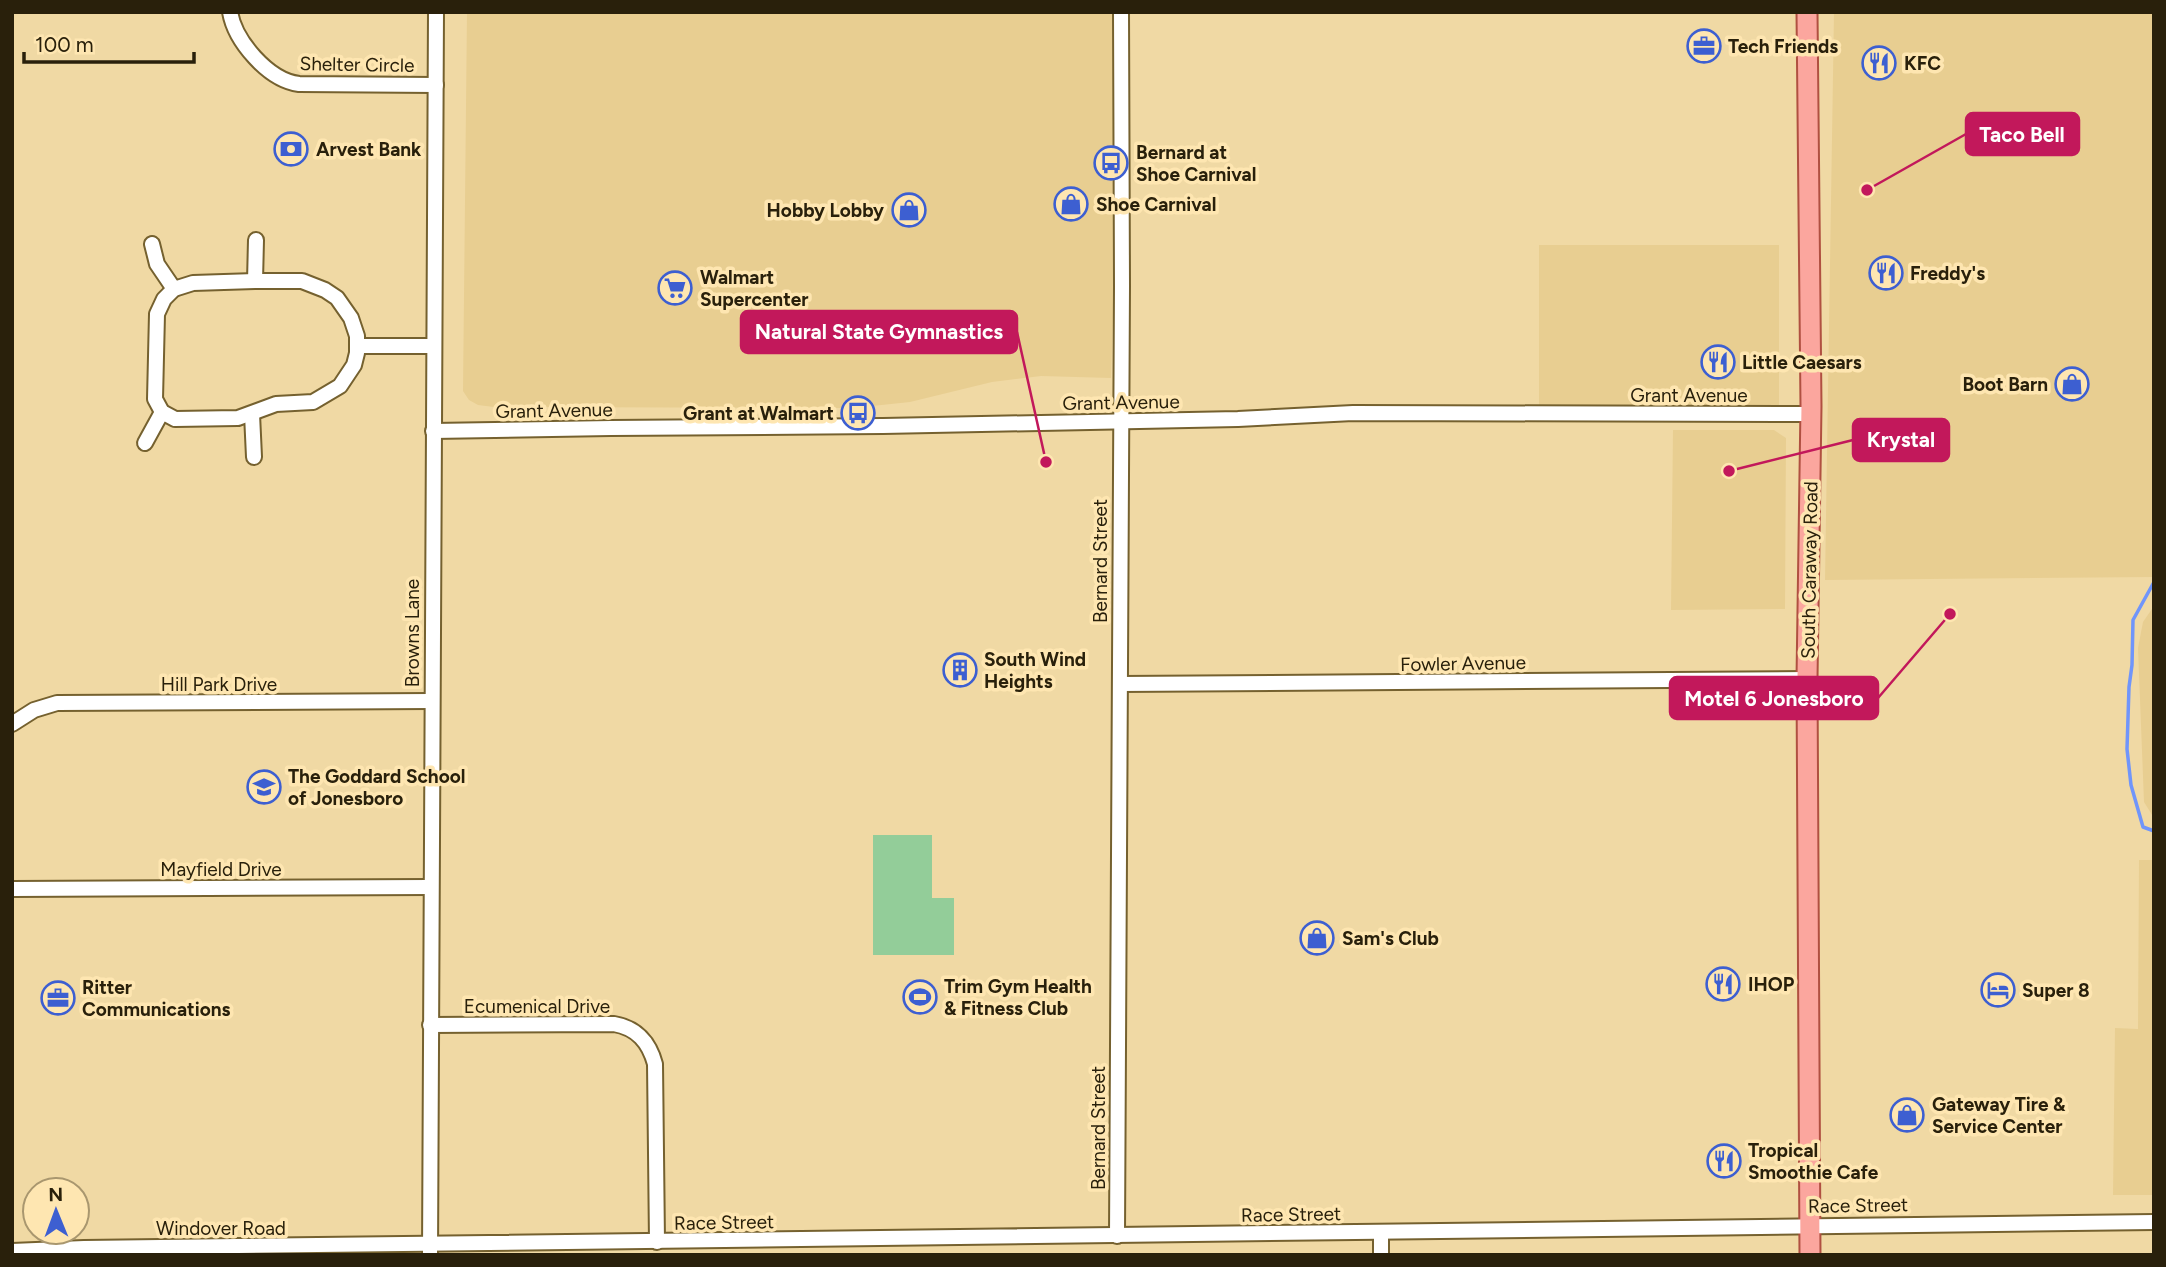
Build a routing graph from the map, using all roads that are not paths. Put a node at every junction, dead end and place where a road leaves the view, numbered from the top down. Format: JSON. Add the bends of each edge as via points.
{"nodes":[{"id":1,"x":230,"y":12,"type":"edge"},
{"id":2,"x":436,"y":12,"type":"edge"},
{"id":3,"x":1121,"y":12,"type":"edge"},
{"id":4,"x":1807,"y":12,"type":"edge"},
{"id":5,"x":436,"y":85,"type":"junction"},
{"id":6,"x":256,"y":240,"type":"dead end"},
{"id":7,"x":152,"y":244,"type":"dead end"},
{"id":8,"x":255,"y":281,"type":"junction"},
{"id":9,"x":174,"y":289,"type":"junction"},
{"id":10,"x":357,"y":346,"type":"junction"},
{"id":11,"x":434,"y":346,"type":"junction"},
{"id":12,"x":162,"y":412,"type":"junction"},
{"id":13,"x":252,"y":414,"type":"junction"},
{"id":14,"x":1811,"y":414,"type":"junction"},
{"id":15,"x":1120,"y":422,"type":"junction"},
{"id":16,"x":433,"y":431,"type":"junction"},
{"id":17,"x":145,"y":443,"type":"dead end"},
{"id":18,"x":254,"y":457,"type":"dead end"},
{"id":19,"x":1807,"y":679,"type":"junction"},
{"id":20,"x":1120,"y":684,"type":"junction"},
{"id":21,"x":431,"y":701,"type":"junction"},
{"id":22,"x":12,"y":724,"type":"edge"},
{"id":23,"x":430,"y":887,"type":"junction"},
{"id":24,"x":12,"y":889,"type":"edge"},
{"id":25,"x":430,"y":1025,"type":"junction"},
{"id":26,"x":2154,"y":1222,"type":"edge"},
{"id":27,"x":1810,"y":1225,"type":"junction"},
{"id":28,"x":1381,"y":1232,"type":"junction"},
{"id":29,"x":1117,"y":1236,"type":"junction"},
{"id":30,"x":657,"y":1242,"type":"junction"},
{"id":31,"x":595,"y":1249,"type":"edge"},
{"id":32,"x":429,"y":1250,"type":"edge"},
{"id":33,"x":12,"y":1251,"type":"edge"},
{"id":34,"x":1381,"y":1255,"type":"edge"},
{"id":35,"x":1810,"y":1255,"type":"edge"}],
"edges":[{"from":1,"to":5,"type":"street","name":"Shelter Circle","via":[[240,39],[283,80]]},
{"from":2,"to":5,"type":"street","name":"Browns Lane"},
{"from":3,"to":15,"type":"street","name":"Bernard Street"},
{"from":4,"to":14,"type":"main road","name":"South Caraway Road"},
{"from":5,"to":11,"type":"street","name":"Browns Lane"},
{"from":6,"to":8,"type":"street"},
{"from":7,"to":9,"type":"street","via":[[157,264]]},
{"from":8,"to":9,"type":"street","via":[[193,283]]},
{"from":8,"to":10,"type":"street","via":[[302,281],[325,290],[349,314]]},
{"from":9,"to":12,"type":"street","via":[[157,314],[155,399]]},
{"from":10,"to":11,"type":"street"},
{"from":10,"to":13,"type":"street","via":[[354,365],[332,393],[313,402],[276,404]]},
{"from":11,"to":16,"type":"street","name":"Browns Lane"},
{"from":12,"to":13,"type":"street","via":[[175,419]]},
{"from":12,"to":17,"type":"street"},
{"from":13,"to":18,"type":"street"},
{"from":14,"to":15,"type":"street","name":"Grant Avenue","via":[[1353,413]]},
{"from":14,"to":19,"type":"main road","name":"South Caraway Road"},
{"from":15,"to":16,"type":"street","name":"Grant Avenue"},
{"from":15,"to":20,"type":"street","name":"Bernard Street"},
{"from":16,"to":21,"type":"street","name":"Browns Lane"},
{"from":19,"to":20,"type":"street","name":"Fowler Avenue"},
{"from":19,"to":27,"type":"main road","name":"South Caraway Road"},
{"from":20,"to":29,"type":"street","name":"Bernard Street"},
{"from":21,"to":22,"type":"street","name":"Hill Park Drive","via":[[57,703]]},
{"from":21,"to":23,"type":"street","name":"Browns Lane"},
{"from":23,"to":24,"type":"street","name":"Mayfield Drive"},
{"from":23,"to":25,"type":"street","name":"Browns Lane"},
{"from":25,"to":30,"type":"street","name":"Ecumenical Drive","via":[[614,1024],[637,1033],[652,1051],[655,1064]]},
{"from":25,"to":32,"type":"street","name":"Browns Lane"},
{"from":26,"to":27,"type":"street","name":"Race Street"},
{"from":27,"to":28,"type":"street","name":"Race Street"},
{"from":27,"to":35,"type":"main road","name":"South Caraway Road"},
{"from":28,"to":29,"type":"street","name":"Race Street"},
{"from":28,"to":34,"type":"street"},
{"from":29,"to":30,"type":"street","name":"Race Street"},
{"from":30,"to":31,"type":"street","name":"Race Street"},
{"from":31,"to":32,"type":"street","name":"Race Street"},
{"from":32,"to":33,"type":"street","name":"Windover Road"}]}
